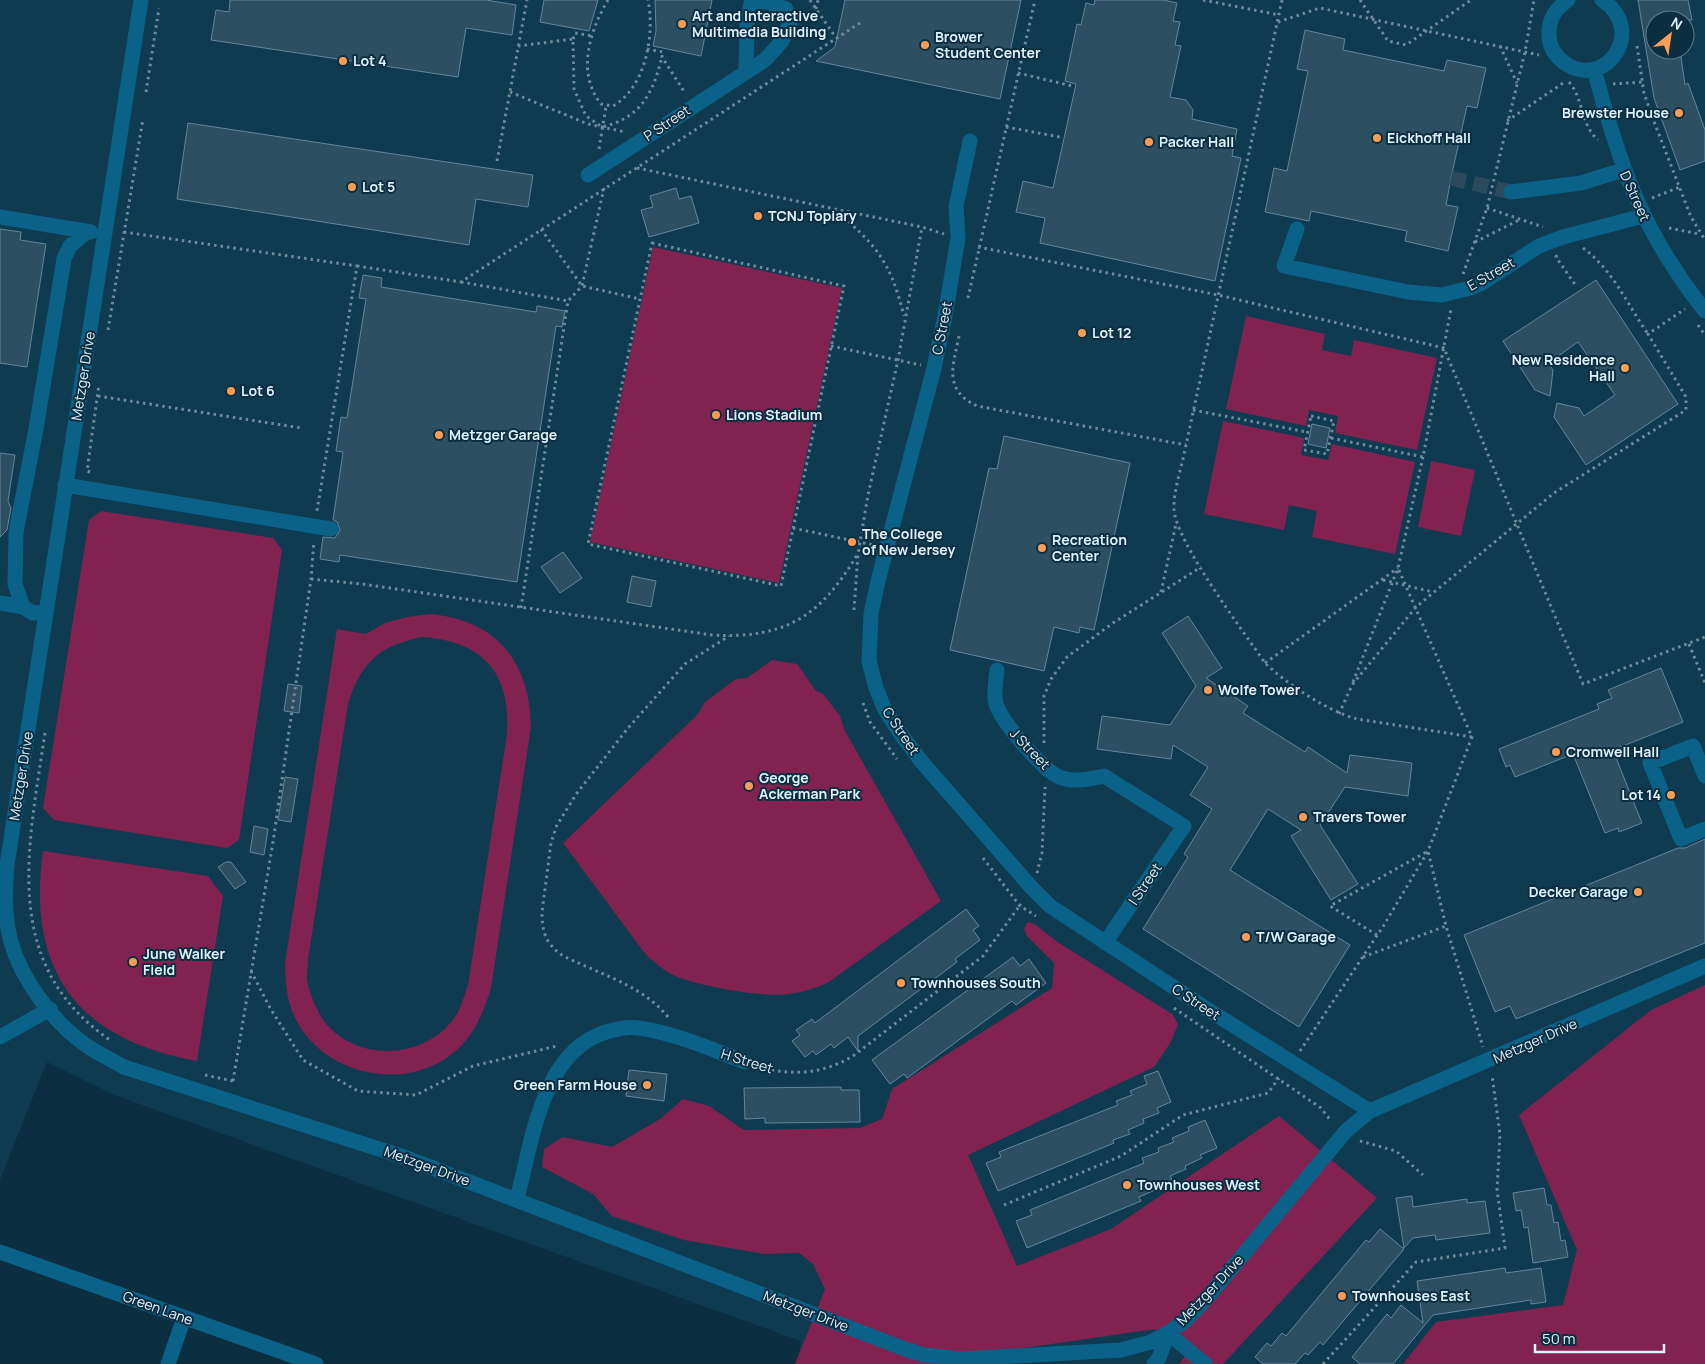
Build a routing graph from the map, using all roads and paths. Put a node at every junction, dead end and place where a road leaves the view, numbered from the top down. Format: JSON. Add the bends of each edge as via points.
{"nodes":[{"id":1,"x":141,"y":0,"type":"edge"},
{"id":2,"x":528,"y":0,"type":"edge"},
{"id":3,"x":608,"y":0,"type":"edge"},
{"id":4,"x":648,"y":0,"type":"edge"},
{"id":5,"x":810,"y":0,"type":"edge"},
{"id":6,"x":818,"y":0,"type":"edge"},
{"id":7,"x":1035,"y":0,"type":"edge"},
{"id":8,"x":1203,"y":0,"type":"edge"},
{"id":9,"x":1282,"y":0,"type":"edge"},
{"id":10,"x":1360,"y":0,"type":"edge"},
{"id":11,"x":1471,"y":0,"type":"edge"},
{"id":12,"x":1534,"y":0,"type":"edge"},
{"id":13,"x":1567,"y":0,"type":"edge"},
{"id":14,"x":1602,"y":0,"type":"edge"},
{"id":15,"x":159,"y":8,"type":"dead end"},
{"id":16,"x":816,"y":9,"type":"junction"},
{"id":17,"x":1279,"y":15,"type":"junction"},
{"id":18,"x":1373,"y":19,"type":"junction"},
{"id":19,"x":1277,"y":22,"type":"junction"},
{"id":20,"x":1427,"y":31,"type":"junction"},
{"id":21,"x":592,"y":36,"type":"junction"},
{"id":22,"x":836,"y":38,"type":"dead end"},
{"id":23,"x":573,"y":39,"type":"junction"},
{"id":24,"x":1500,"y":45,"type":"junction"},
{"id":25,"x":1636,"y":45,"type":"dead end"},
{"id":26,"x":518,"y":46,"type":"junction"},
{"id":27,"x":647,"y":49,"type":"junction"},
{"id":28,"x":1525,"y":52,"type":"junction"},
{"id":29,"x":1543,"y":56,"type":"dead end"},
{"id":30,"x":662,"y":57,"type":"junction"},
{"id":31,"x":1594,"y":69,"type":"junction"},
{"id":32,"x":746,"y":72,"type":"dead end"},
{"id":33,"x":1018,"y":72,"type":"junction"},
{"id":34,"x":1562,"y":77,"type":"dead end"},
{"id":35,"x":1567,"y":81,"type":"junction"},
{"id":36,"x":1642,"y":82,"type":"junction"},
{"id":37,"x":1517,"y":83,"type":"junction"},
{"id":38,"x":1613,"y":84,"type":"dead end"},
{"id":39,"x":1072,"y":86,"type":"dead end"},
{"id":40,"x":146,"y":92,"type":"dead end"},
{"id":41,"x":510,"y":92,"type":"junction"},
{"id":42,"x":686,"y":94,"type":"dead end"},
{"id":43,"x":606,"y":106,"type":"junction"},
{"id":44,"x":143,"y":119,"type":"dead end"},
{"id":45,"x":1507,"y":122,"type":"junction"},
{"id":46,"x":602,"y":127,"type":"junction"},
{"id":47,"x":1006,"y":127,"type":"junction"},
{"id":48,"x":647,"y":136,"type":"junction"},
{"id":49,"x":1060,"y":138,"type":"dead end"},
{"id":50,"x":970,"y":141,"type":"dead end"},
{"id":51,"x":1600,"y":142,"type":"dead end"},
{"id":52,"x":598,"y":154,"type":"dead end"},
{"id":53,"x":497,"y":161,"type":"dead end"},
{"id":54,"x":637,"y":168,"type":"dead end"},
{"id":55,"x":1623,"y":170,"type":"junction"},
{"id":56,"x":588,"y":175,"type":"dead end"},
{"id":57,"x":1680,"y":187,"type":"junction"},
{"id":58,"x":604,"y":188,"type":"dead end"},
{"id":59,"x":1511,"y":192,"type":"tunnel mouth"},
{"id":60,"x":1647,"y":200,"type":"dead end"},
{"id":61,"x":1487,"y":208,"type":"junction"},
{"id":62,"x":834,"y":209,"type":"junction"},
{"id":63,"x":1643,"y":216,"type":"junction"},
{"id":64,"x":0,"y":217,"type":"edge"},
{"id":65,"x":1522,"y":219,"type":"junction"},
{"id":66,"x":1661,"y":226,"type":"dead end"},
{"id":67,"x":541,"y":229,"type":"dead end"},
{"id":68,"x":1297,"y":229,"type":"dead end"},
{"id":69,"x":1551,"y":230,"type":"dead end"},
{"id":70,"x":87,"y":232,"type":"junction"},
{"id":71,"x":124,"y":232,"type":"junction"},
{"id":72,"x":105,"y":233,"type":"junction"},
{"id":73,"x":944,"y":234,"type":"dead end"},
{"id":74,"x":1700,"y":234,"type":"junction"},
{"id":75,"x":1705,"y":240,"type":"edge"},
{"id":76,"x":1475,"y":243,"type":"junction"},
{"id":77,"x":1576,"y":243,"type":"dead end"},
{"id":78,"x":978,"y":247,"type":"junction"},
{"id":79,"x":1559,"y":248,"type":"dead end"},
{"id":80,"x":1462,"y":279,"type":"dead end"},
{"id":81,"x":460,"y":282,"type":"dead end"},
{"id":82,"x":582,"y":286,"type":"junction"},
{"id":83,"x":1576,"y":286,"type":"dead end"},
{"id":84,"x":1218,"y":295,"type":"junction"},
{"id":85,"x":968,"y":298,"type":"dead end"},
{"id":86,"x":640,"y":299,"type":"junction"},
{"id":87,"x":568,"y":300,"type":"junction"},
{"id":88,"x":1452,"y":305,"type":"dead end"},
{"id":89,"x":1686,"y":308,"type":"dead end"},
{"id":90,"x":1705,"y":310,"type":"edge"},
{"id":91,"x":905,"y":318,"type":"dead end"},
{"id":92,"x":108,"y":330,"type":"dead end"},
{"id":93,"x":1648,"y":334,"type":"junction"},
{"id":94,"x":959,"y":336,"type":"dead end"},
{"id":95,"x":832,"y":346,"type":"junction"},
{"id":96,"x":1444,"y":348,"type":"junction"},
{"id":97,"x":922,"y":365,"type":"dead end"},
{"id":98,"x":100,"y":378,"type":"dead end"},
{"id":99,"x":98,"y":396,"type":"junction"},
{"id":100,"x":1194,"y":410,"type":"junction"},
{"id":101,"x":301,"y":428,"type":"dead end"},
{"id":102,"x":1307,"y":432,"type":"junction"},
{"id":103,"x":1331,"y":438,"type":"junction"},
{"id":104,"x":1186,"y":445,"type":"junction"},
{"id":105,"x":1423,"y":457,"type":"junction"},
{"id":106,"x":97,"y":473,"type":"dead end"},
{"id":107,"x":65,"y":485,"type":"junction"},
{"id":108,"x":309,"y":510,"type":"dead end"},
{"id":109,"x":322,"y":522,"type":"junction"},
{"id":110,"x":1176,"y":524,"type":"junction"},
{"id":111,"x":1516,"y":525,"type":"junction"},
{"id":112,"x":793,"y":528,"type":"junction"},
{"id":113,"x":886,"y":549,"type":"junction"},
{"id":114,"x":858,"y":554,"type":"dead end"},
{"id":115,"x":1202,"y":567,"type":"junction"},
{"id":116,"x":1398,"y":568,"type":"junction"},
{"id":117,"x":311,"y":579,"type":"junction"},
{"id":118,"x":1383,"y":580,"type":"junction"},
{"id":119,"x":1392,"y":582,"type":"junction"},
{"id":120,"x":1406,"y":586,"type":"junction"},
{"id":121,"x":1161,"y":592,"type":"junction"},
{"id":122,"x":1434,"y":592,"type":"junction"},
{"id":123,"x":0,"y":603,"type":"edge"},
{"id":124,"x":23,"y":607,"type":"junction"},
{"id":125,"x":1416,"y":607,"type":"junction"},
{"id":126,"x":521,"y":608,"type":"junction"},
{"id":127,"x":46,"y":612,"type":"junction"},
{"id":128,"x":729,"y":636,"type":"junction"},
{"id":129,"x":1705,"y":638,"type":"edge"},
{"id":130,"x":1689,"y":644,"type":"junction"},
{"id":131,"x":1265,"y":663,"type":"junction"},
{"id":132,"x":997,"y":670,"type":"dead end"},
{"id":133,"x":1705,"y":683,"type":"edge"},
{"id":134,"x":1352,"y":685,"type":"junction"},
{"id":135,"x":1339,"y":714,"type":"junction"},
{"id":136,"x":46,"y":730,"type":"dead end"},
{"id":137,"x":1472,"y":737,"type":"junction"},
{"id":138,"x":1045,"y":766,"type":"junction"},
{"id":139,"x":1705,"y":776,"type":"edge"},
{"id":140,"x":1184,"y":826,"type":"joint"},
{"id":141,"x":1705,"y":829,"type":"edge"},
{"id":142,"x":1428,"y":851,"type":"junction"},
{"id":143,"x":1036,"y":876,"type":"dead end"},
{"id":144,"x":1025,"y":899,"type":"dead end"},
{"id":145,"x":27,"y":916,"type":"dead end"},
{"id":146,"x":28,"y":925,"type":"dead end"},
{"id":147,"x":1446,"y":926,"type":"junction"},
{"id":148,"x":1377,"y":935,"type":"junction"},
{"id":149,"x":1106,"y":943,"type":"junction"},
{"id":150,"x":1362,"y":957,"type":"junction"},
{"id":151,"x":1705,"y":966,"type":"edge"},
{"id":152,"x":251,"y":971,"type":"junction"},
{"id":153,"x":50,"y":1009,"type":"junction"},
{"id":154,"x":0,"y":1037,"type":"edge"},
{"id":155,"x":677,"y":1038,"type":"junction"},
{"id":156,"x":115,"y":1043,"type":"dead end"},
{"id":157,"x":582,"y":1043,"type":"junction"},
{"id":158,"x":1483,"y":1048,"type":"dead end"},
{"id":159,"x":1297,"y":1055,"type":"dead end"},
{"id":160,"x":745,"y":1062,"type":"joint"},
{"id":161,"x":1284,"y":1072,"type":"dead end"},
{"id":162,"x":198,"y":1073,"type":"dead end"},
{"id":163,"x":1492,"y":1075,"type":"dead end"},
{"id":164,"x":233,"y":1081,"type":"junction"},
{"id":165,"x":230,"y":1102,"type":"junction"},
{"id":166,"x":1370,"y":1112,"type":"junction"},
{"id":167,"x":1358,"y":1140,"type":"dead end"},
{"id":168,"x":1423,"y":1175,"type":"dead end"},
{"id":169,"x":517,"y":1199,"type":"junction"},
{"id":170,"x":1004,"y":1205,"type":"dead end"},
{"id":171,"x":0,"y":1252,"type":"edge"},
{"id":172,"x":184,"y":1318,"type":"junction"},
{"id":173,"x":1168,"y":1333,"type":"junction"},
{"id":174,"x":1085,"y":1358,"type":"edge"},
{"id":175,"x":1047,"y":1360,"type":"edge"},
{"id":176,"x":953,"y":1361,"type":"edge"},
{"id":177,"x":168,"y":1364,"type":"edge"},
{"id":178,"x":316,"y":1364,"type":"edge"},
{"id":179,"x":1154,"y":1364,"type":"edge"},
{"id":180,"x":1206,"y":1364,"type":"edge"},
{"id":181,"x":1323,"y":1364,"type":"edge"}],
"edges":[{"from":1,"to":72,"type":"street","name":"Metzger Drive"},
{"from":2,"to":26,"type":"path"},
{"from":3,"to":21,"type":"path","via":[[597,18]]},
{"from":4,"to":27,"type":"path"},
{"from":5,"to":16,"type":"path"},
{"from":6,"to":16,"type":"path"},
{"from":7,"to":33,"type":"path"},
{"from":8,"to":17,"type":"path"},
{"from":9,"to":17,"type":"path"},
{"from":10,"to":18,"type":"path"},
{"from":11,"to":20,"type":"path"},
{"from":12,"to":28,"type":"path"},
{"from":13,"to":31,"type":"street","via":[[1555,13],[1548,29],[1553,52],[1571,67]]},
{"from":14,"to":31,"type":"street","via":[[1618,14],[1623,36],[1614,57]]},
{"from":15,"to":40,"type":"path"},
{"from":16,"to":22,"type":"path"},
{"from":17,"to":19,"type":"path"},
{"from":18,"to":19,"type":"path","via":[[1320,8]]},
{"from":18,"to":20,"type":"path"},
{"from":18,"to":20,"type":"path","via":[[1388,41],[1406,45]]},
{"from":19,"to":84,"type":"path"},
{"from":20,"to":24,"type":"path"},
{"from":21,"to":23,"type":"path","via":[[575,33]]},
{"from":21,"to":43,"type":"path","via":[[589,80],[597,99]]},
{"from":23,"to":26,"type":"path"},
{"from":23,"to":46,"type":"path","via":[[574,89],[586,116]]},
{"from":24,"to":28,"type":"path"},
{"from":24,"to":37,"type":"path"},
{"from":25,"to":36,"type":"path"},
{"from":26,"to":41,"type":"path"},
{"from":27,"to":30,"type":"path","via":[[664,52]]},
{"from":27,"to":43,"type":"path","via":[[630,90],[618,102]]},
{"from":28,"to":29,"type":"path"},
{"from":28,"to":37,"type":"path"},
{"from":30,"to":42,"type":"path"},
{"from":30,"to":46,"type":"path","via":[[656,80],[642,106],[620,123]]},
{"from":31,"to":55,"type":"street","name":"D Street"},
{"from":32,"to":48,"type":"street","name":"P Street"},
{"from":33,"to":39,"type":"path"},
{"from":33,"to":47,"type":"path"},
{"from":34,"to":35,"type":"path"},
{"from":35,"to":45,"type":"path"},
{"from":35,"to":51,"type":"path","via":[[1575,90],[1588,129]]},
{"from":36,"to":38,"type":"path"},
{"from":36,"to":57,"type":"path","via":[[1652,119]]},
{"from":37,"to":45,"type":"path"},
{"from":41,"to":46,"type":"path"},
{"from":41,"to":53,"type":"path"},
{"from":43,"to":46,"type":"path"},
{"from":44,"to":71,"type":"path"},
{"from":45,"to":61,"type":"path"},
{"from":46,"to":48,"type":"path"},
{"from":46,"to":52,"type":"path"},
{"from":47,"to":49,"type":"path"},
{"from":47,"to":78,"type":"path"},
{"from":48,"to":56,"type":"street","name":"P Street"},
{"from":50,"to":113,"type":"street","name":"C Street","via":[[956,206],[958,238],[945,316]]},
{"from":54,"to":62,"type":"path"},
{"from":55,"to":59,"type":"street","via":[[1581,183]]},
{"from":55,"to":63,"type":"street","name":"D Street"},
{"from":57,"to":60,"type":"path"},
{"from":57,"to":74,"type":"path"},
{"from":58,"to":82,"type":"path"},
{"from":61,"to":65,"type":"path"},
{"from":61,"to":76,"type":"path"},
{"from":62,"to":73,"type":"path"},
{"from":62,"to":91,"type":"path","via":[[879,251],[891,272]]},
{"from":63,"to":68,"type":"street","name":"E Street","via":[[1539,246],[1482,283],[1442,295],[1408,292],[1284,266]]},
{"from":63,"to":90,"type":"street","name":"D Street","via":[[1660,247]]},
{"from":64,"to":70,"type":"street"},
{"from":65,"to":69,"type":"path"},
{"from":65,"to":76,"type":"path"},
{"from":66,"to":74,"type":"path"},
{"from":67,"to":82,"type":"path"},
{"from":70,"to":72,"type":"street"},
{"from":70,"to":124,"type":"street","via":[[70,246],[64,259],[16,532],[15,584]]},
{"from":71,"to":92,"type":"path"},
{"from":71,"to":109,"type":"path","via":[[357,266]]},
{"from":72,"to":107,"type":"street","name":"Metzger Drive"},
{"from":74,"to":75,"type":"path"},
{"from":76,"to":80,"type":"path"},
{"from":77,"to":93,"type":"path","via":[[1598,259],[1610,274]]},
{"from":78,"to":84,"type":"path"},
{"from":78,"to":85,"type":"path"},
{"from":79,"to":83,"type":"path","via":[[1556,257]]},
{"from":81,"to":87,"type":"path"},
{"from":82,"to":86,"type":"path"},
{"from":82,"to":87,"type":"path"},
{"from":84,"to":96,"type":"path"},
{"from":84,"to":100,"type":"path"},
{"from":86,"to":95,"type":"path","via":[[652,243],[844,286]]},
{"from":86,"to":112,"type":"path","via":[[588,544],[781,586]]},
{"from":87,"to":126,"type":"path"},
{"from":88,"to":96,"type":"path"},
{"from":89,"to":93,"type":"path"},
{"from":93,"to":111,"type":"path","via":[[1686,397],[1686,410],[1554,493]]},
{"from":94,"to":104,"type":"path","via":[[952,372],[957,391],[966,401],[977,406]]},
{"from":95,"to":97,"type":"path"},
{"from":95,"to":112,"type":"path"},
{"from":96,"to":105,"type":"path"},
{"from":96,"to":111,"type":"path"},
{"from":98,"to":99,"type":"path"},
{"from":99,"to":101,"type":"path"},
{"from":99,"to":106,"type":"path","via":[[87,471]]},
{"from":100,"to":102,"type":"path"},
{"from":100,"to":104,"type":"path"},
{"from":102,"to":103,"type":"path","via":[[1311,416],[1334,421]]},
{"from":102,"to":103,"type":"path","via":[[1304,450],[1328,454]]},
{"from":103,"to":105,"type":"path"},
{"from":104,"to":110,"type":"path","via":[[1174,507]]},
{"from":105,"to":116,"type":"path"},
{"from":107,"to":109,"type":"street"},
{"from":107,"to":127,"type":"street","name":"Metzger Drive"},
{"from":108,"to":109,"type":"path"},
{"from":109,"to":117,"type":"path"},
{"from":110,"to":115,"type":"path"},
{"from":110,"to":121,"type":"path"},
{"from":111,"to":122,"type":"path"},
{"from":111,"to":130,"type":"path","via":[[1583,684]]},
{"from":112,"to":113,"type":"path"},
{"from":113,"to":149,"type":"street","name":"C Street","via":[[868,638],[869,661],[885,710],[921,760],[1030,887],[1050,906]]},
{"from":114,"to":128,"type":"path","via":[[839,584],[810,613],[778,628],[745,636]]},
{"from":115,"to":121,"type":"path"},
{"from":115,"to":131,"type":"path"},
{"from":116,"to":118,"type":"path"},
{"from":116,"to":119,"type":"path"},
{"from":116,"to":120,"type":"path"},
{"from":117,"to":126,"type":"path"},
{"from":117,"to":152,"type":"path"},
{"from":118,"to":119,"type":"path"},
{"from":118,"to":131,"type":"path"},
{"from":119,"to":120,"type":"path"},
{"from":119,"to":134,"type":"path"},
{"from":120,"to":122,"type":"path"},
{"from":120,"to":125,"type":"path"},
{"from":121,"to":138,"type":"path","via":[[1067,657],[1051,680],[1044,696]]},
{"from":122,"to":125,"type":"path"},
{"from":123,"to":124,"type":"street"},
{"from":124,"to":127,"type":"street","via":[[33,613]]},
{"from":125,"to":134,"type":"path"},
{"from":125,"to":137,"type":"path"},
{"from":126,"to":128,"type":"path"},
{"from":127,"to":153,"type":"street","name":"Metzger Drive","via":[[5,894],[11,942],[22,969]]},
{"from":128,"to":155,"type":"path","via":[[684,664],[577,793],[557,825],[551,843],[542,912],[545,934],[555,950],[657,1003]]},
{"from":129,"to":130,"type":"path"},
{"from":130,"to":133,"type":"path"},
{"from":131,"to":135,"type":"path"},
{"from":132,"to":138,"type":"street","name":"J Street","via":[[996,704],[1004,722]]},
{"from":134,"to":135,"type":"path"},
{"from":135,"to":137,"type":"path","via":[[1356,720]]},
{"from":136,"to":145,"type":"path","via":[[26,871]]},
{"from":137,"to":142,"type":"path"},
{"from":138,"to":140,"type":"street","name":"J Street","via":[[1058,776],[1080,781],[1104,776]]},
{"from":138,"to":143,"type":"path","via":[[1042,854]]},
{"from":139,"to":141,"type":"street","via":[[1693,746],[1650,762],[1681,839]]},
{"from":140,"to":149,"type":"street","name":"I Street"},
{"from":142,"to":147,"type":"path"},
{"from":142,"to":148,"type":"path"},
{"from":142,"to":148,"type":"path","via":[[1330,906]]},
{"from":144,"to":160,"type":"path","name":"H Street","via":[[984,956],[853,1056],[824,1070],[795,1073]]},
{"from":146,"to":156,"type":"path","via":[[46,976],[79,1016]]},
{"from":147,"to":150,"type":"path"},
{"from":147,"to":158,"type":"path"},
{"from":148,"to":150,"type":"path"},
{"from":149,"to":166,"type":"street","name":"C Street"},
{"from":150,"to":159,"type":"path"},
{"from":151,"to":166,"type":"street","name":"Metzger Drive"},
{"from":152,"to":157,"type":"path","via":[[270,1008],[304,1060],[358,1091],[416,1095],[473,1066]]},
{"from":152,"to":164,"type":"path"},
{"from":153,"to":154,"type":"street"},
{"from":153,"to":165,"type":"street","name":"Metzger Drive","via":[[64,1028],[124,1067]]},
{"from":155,"to":157,"type":"street","name":"H Street","via":[[638,1028],[618,1028]]},
{"from":155,"to":160,"type":"street","name":"H Street"},
{"from":157,"to":169,"type":"street","name":"H Street","via":[[558,1069],[544,1099]]},
{"from":161,"to":170,"type":"path","via":[[1268,1093],[1183,1115],[1121,1156]]},
{"from":162,"to":164,"type":"path"},
{"from":163,"to":181,"type":"path","via":[[1500,1134],[1497,1190],[1505,1248],[1413,1264]]},
{"from":164,"to":165,"type":"path"},
{"from":165,"to":169,"type":"street","name":"Metzger Drive","via":[[329,1132]]},
{"from":166,"to":173,"type":"street","name":"Metzger Drive","via":[[1346,1131],[1207,1298]]},
{"from":167,"to":168,"type":"path","via":[[1396,1151]]},
{"from":169,"to":176,"type":"street","name":"Metzger Drive","via":[[906,1349]]},
{"from":171,"to":172,"type":"street","name":"Green Lane"},
{"from":172,"to":177,"type":"street"},
{"from":172,"to":178,"type":"street","name":"Green Lane"},
{"from":173,"to":174,"type":"street","name":"Metzger Drive","via":[[1134,1347]]},
{"from":173,"to":179,"type":"street"},
{"from":173,"to":180,"type":"street"},
{"from":174,"to":175,"type":"street","name":"Metzger Drive"},
{"from":175,"to":176,"type":"street","name":"Metzger Drive"}]}
